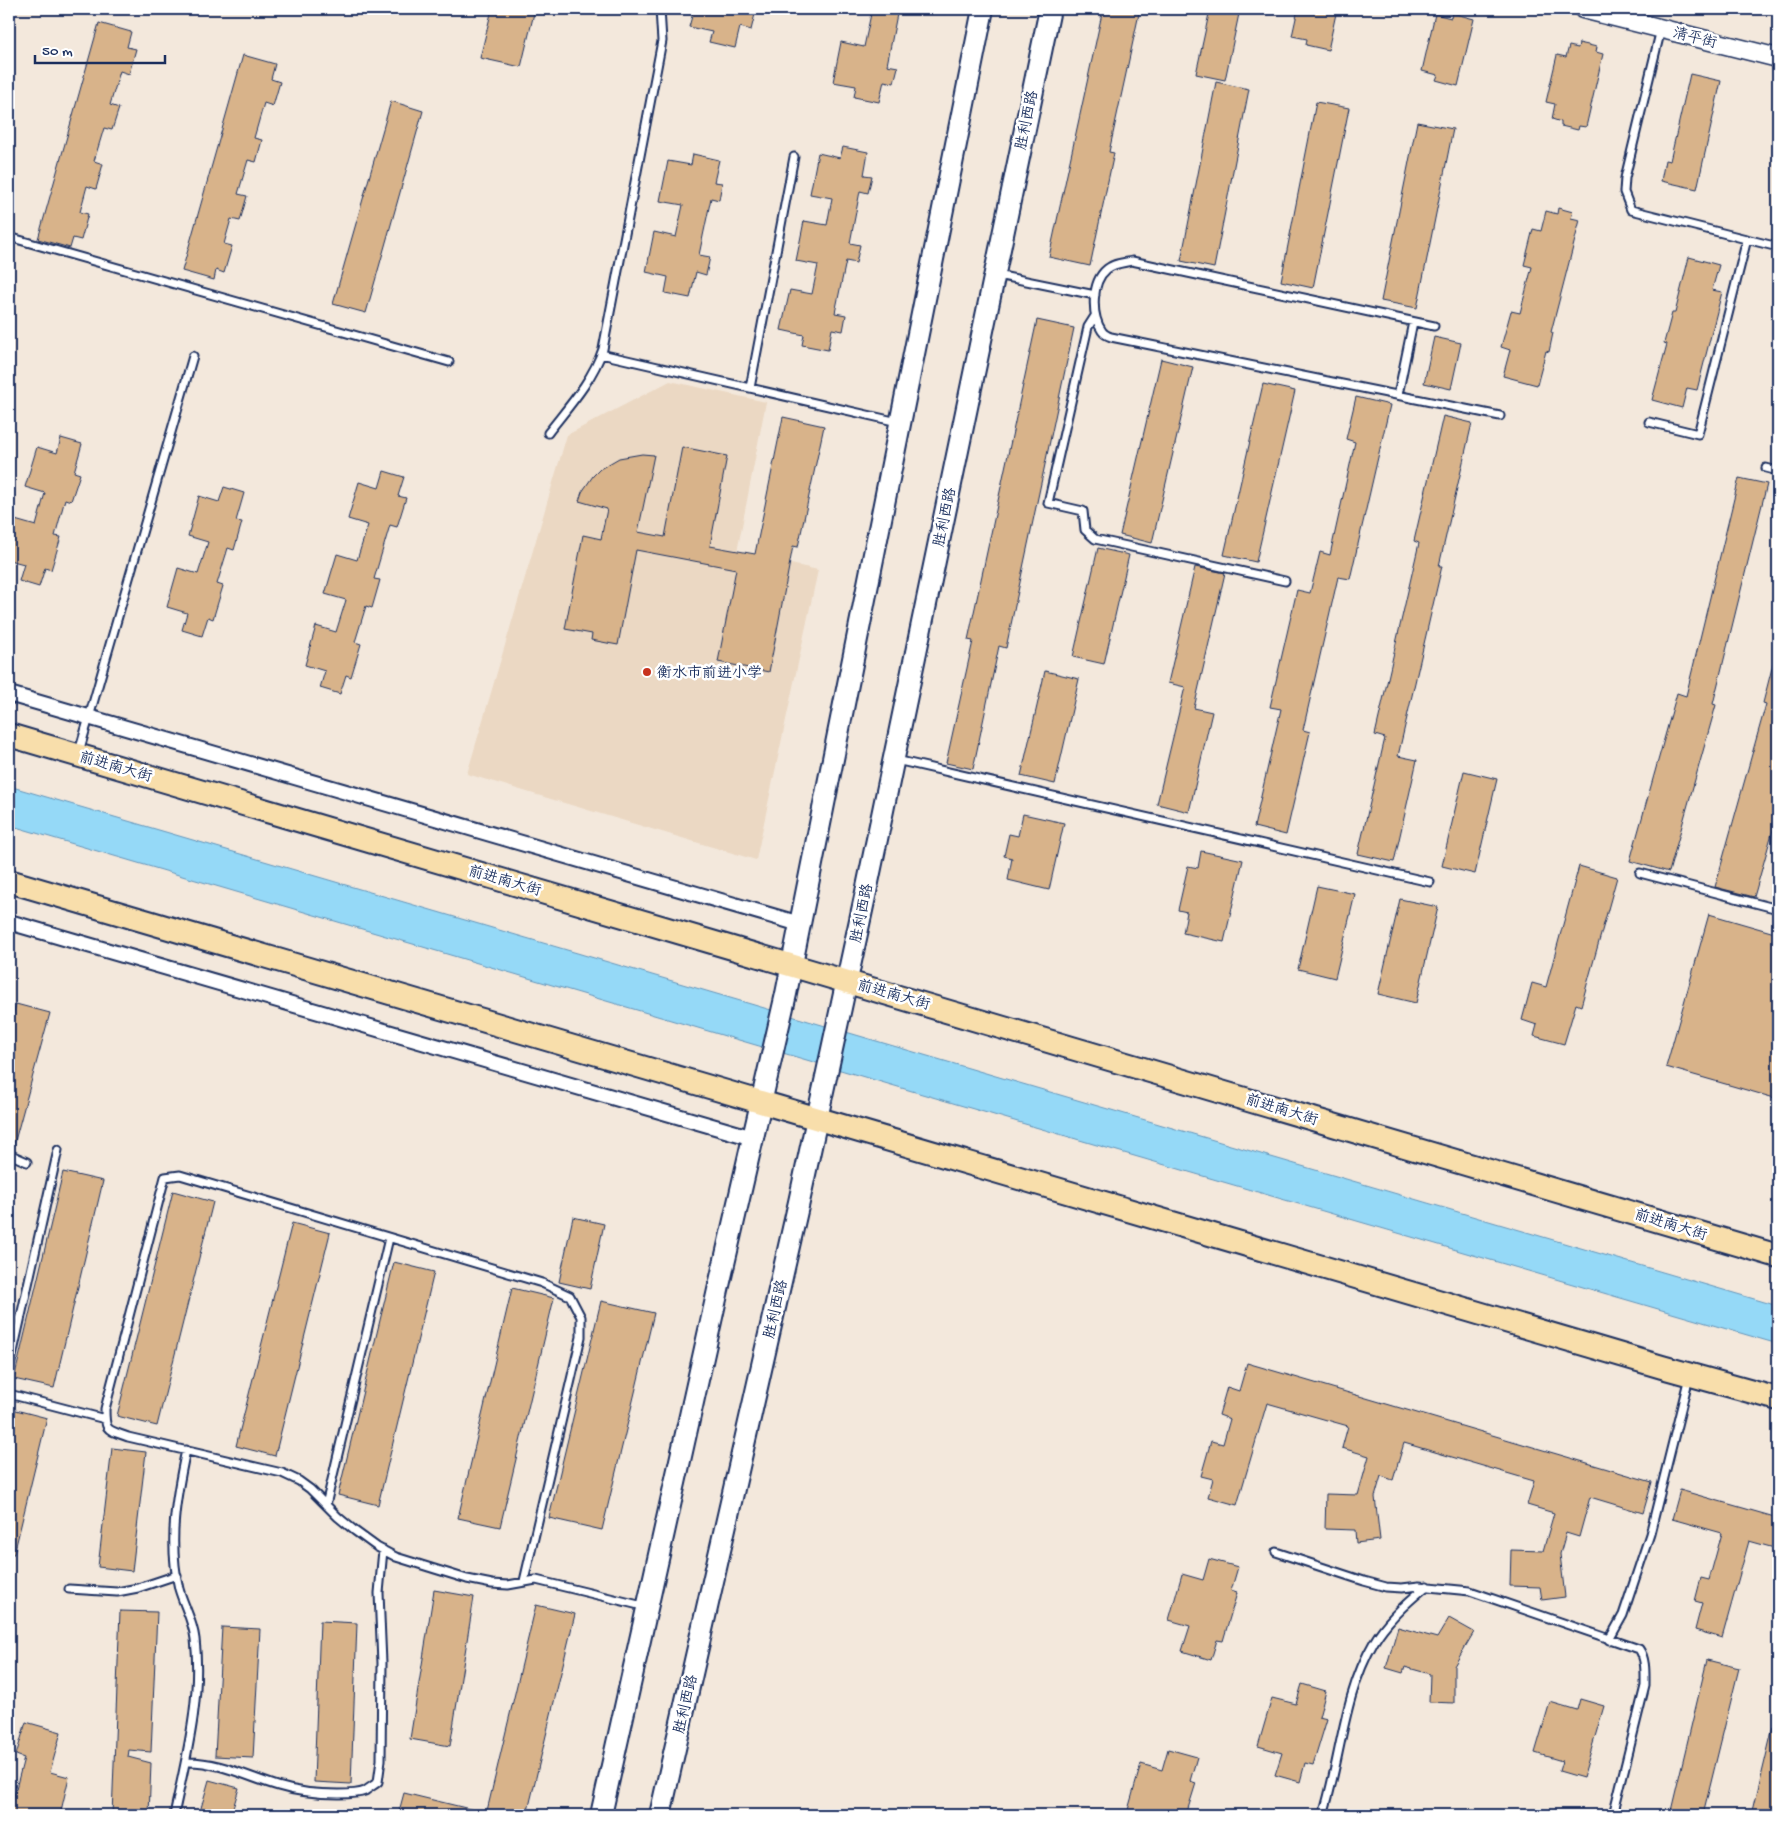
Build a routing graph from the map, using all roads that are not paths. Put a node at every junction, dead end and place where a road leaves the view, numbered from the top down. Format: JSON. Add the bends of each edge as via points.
{"nodes":[{"id":1,"x":660,"y":9,"type":"edge"},
{"id":2,"x":983,"y":9,"type":"edge"},
{"id":3,"x":1050,"y":9,"type":"edge"},
{"id":4,"x":1583,"y":9,"type":"edge"},
{"id":5,"x":1661,"y":29,"type":"junction"},
{"id":6,"x":1778,"y":58,"type":"edge"},
{"id":7,"x":794,"y":156,"type":"dead end"},
{"id":8,"x":9,"y":238,"type":"edge"},
{"id":9,"x":1748,"y":239,"type":"junction"},
{"id":10,"x":1778,"y":247,"type":"edge"},
{"id":11,"x":994,"y":274,"type":"junction"},
{"id":12,"x":1095,"y":295,"type":"junction"},
{"id":13,"x":1095,"y":316,"type":"junction"},
{"id":14,"x":1413,"y":322,"type":"junction"},
{"id":15,"x":1434,"y":326,"type":"dead end"},
{"id":16,"x":601,"y":354,"type":"junction"},
{"id":17,"x":193,"y":356,"type":"dead end"},
{"id":18,"x":449,"y":362,"type":"dead end"},
{"id":19,"x":750,"y":388,"type":"junction"},
{"id":20,"x":1398,"y":395,"type":"junction"},
{"id":21,"x":1500,"y":416,"type":"dead end"},
{"id":22,"x":901,"y":422,"type":"junction"},
{"id":23,"x":1649,"y":422,"type":"dead end"},
{"id":24,"x":548,"y":433,"type":"dead end"},
{"id":25,"x":1766,"y":468,"type":"dead end"},
{"id":26,"x":1778,"y":471,"type":"edge"},
{"id":27,"x":1285,"y":581,"type":"dead end"},
{"id":28,"x":9,"y":694,"type":"edge"},
{"id":29,"x":89,"y":717,"type":"junction"},
{"id":30,"x":9,"y":735,"type":"edge"},
{"id":31,"x":78,"y":755,"type":"junction"},
{"id":32,"x":893,"y":760,"type":"junction"},
{"id":33,"x":1640,"y":873,"type":"dead end"},
{"id":34,"x":9,"y":881,"type":"edge"},
{"id":35,"x":1430,"y":882,"type":"dead end"},
{"id":36,"x":1778,"y":908,"type":"edge"},
{"id":37,"x":9,"y":922,"type":"edge"},
{"id":38,"x":800,"y":924,"type":"junction"},
{"id":39,"x":792,"y":965,"type":"junction"},
{"id":40,"x":847,"y":981,"type":"junction"},
{"id":41,"x":762,"y":1102,"type":"junction"},
{"id":42,"x":817,"y":1119,"type":"junction"},
{"id":43,"x":753,"y":1138,"type":"junction"},
{"id":44,"x":58,"y":1150,"type":"dead end"},
{"id":45,"x":9,"y":1154,"type":"edge"},
{"id":46,"x":27,"y":1162,"type":"dead end"},
{"id":47,"x":389,"y":1238,"type":"junction"},
{"id":48,"x":1778,"y":1256,"type":"edge"},
{"id":49,"x":9,"y":1370,"type":"edge"},
{"id":50,"x":1690,"y":1375,"type":"junction"},
{"id":51,"x":9,"y":1394,"type":"edge"},
{"id":52,"x":1778,"y":1400,"type":"edge"},
{"id":53,"x":105,"y":1419,"type":"junction"},
{"id":54,"x":186,"y":1450,"type":"junction"},
{"id":55,"x":326,"y":1505,"type":"junction"},
{"id":56,"x":383,"y":1550,"type":"junction"},
{"id":57,"x":1276,"y":1552,"type":"dead end"},
{"id":58,"x":177,"y":1575,"type":"junction"},
{"id":59,"x":524,"y":1582,"type":"junction"},
{"id":60,"x":1427,"y":1586,"type":"junction"},
{"id":61,"x":69,"y":1589,"type":"dead end"},
{"id":62,"x":647,"y":1607,"type":"junction"},
{"id":63,"x":1609,"y":1640,"type":"junction"},
{"id":64,"x":186,"y":1762,"type":"junction"},
{"id":65,"x":174,"y":1815,"type":"edge"},
{"id":66,"x":601,"y":1815,"type":"edge"},
{"id":67,"x":660,"y":1815,"type":"edge"},
{"id":68,"x":1323,"y":1815,"type":"edge"},
{"id":69,"x":1613,"y":1815,"type":"edge"}],
"edges":[{"from":1,"to":16,"type":"lane","via":[[661,49]]},
{"from":2,"to":22,"type":"main road"},
{"from":3,"to":11,"type":"main road","name":"胜利西路"},
{"from":4,"to":5,"type":"street","name":"清平街"},
{"from":5,"to":6,"type":"street","name":"清平街"},
{"from":5,"to":9,"type":"lane","via":[[1625,178],[1624,192],[1631,210]]},
{"from":7,"to":19,"type":"lane"},
{"from":8,"to":18,"type":"lane"},
{"from":9,"to":10,"type":"lane"},
{"from":9,"to":23,"type":"lane","via":[[1698,434]]},
{"from":11,"to":12,"type":"lane"},
{"from":11,"to":32,"type":"main road","name":"胜利西路"},
{"from":12,"to":13,"type":"lane"},
{"from":12,"to":14,"type":"lane","via":[[1105,270],[1116,264],[1132,262]]},
{"from":13,"to":20,"type":"lane","via":[[1102,332],[1111,337]]},
{"from":13,"to":27,"type":"lane","via":[[1088,327],[1048,503],[1082,511],[1085,530],[1095,539]]},
{"from":14,"to":15,"type":"lane"},
{"from":14,"to":20,"type":"lane"},
{"from":16,"to":19,"type":"lane"},
{"from":16,"to":24,"type":"lane","via":[[580,392]]},
{"from":17,"to":29,"type":"lane"},
{"from":19,"to":22,"type":"lane"},
{"from":20,"to":21,"type":"lane"},
{"from":22,"to":38,"type":"main road"},
{"from":25,"to":26,"type":"lane"},
{"from":28,"to":29,"type":"street"},
{"from":29,"to":31,"type":"lane"},
{"from":29,"to":38,"type":"street"},
{"from":30,"to":31,"type":"main road","name":"前进南大街"},
{"from":31,"to":39,"type":"main road","name":"前进南大街"},
{"from":32,"to":35,"type":"lane"},
{"from":32,"to":40,"type":"main road","name":"胜利西路"},
{"from":33,"to":36,"type":"lane"},
{"from":34,"to":41,"type":"main road"},
{"from":37,"to":43,"type":"street"},
{"from":38,"to":39,"type":"main road"},
{"from":39,"to":40,"type":"main road","name":"前进南大街"},
{"from":39,"to":41,"type":"main road"},
{"from":40,"to":42,"type":"main road","name":"胜利西路"},
{"from":40,"to":48,"type":"main road","name":"前进南大街"},
{"from":41,"to":42,"type":"main road"},
{"from":41,"to":43,"type":"main road"},
{"from":42,"to":50,"type":"main road"},
{"from":42,"to":67,"type":"main road","name":"胜利西路"},
{"from":43,"to":62,"type":"main road"},
{"from":44,"to":49,"type":"lane"},
{"from":45,"to":46,"type":"lane"},
{"from":47,"to":53,"type":"lane","via":[[180,1175],[165,1177]]},
{"from":47,"to":55,"type":"lane"},
{"from":47,"to":59,"type":"lane","via":[[542,1283],[570,1296],[581,1317],[581,1337]]},
{"from":50,"to":52,"type":"main road"},
{"from":50,"to":63,"type":"lane","via":[[1650,1534],[1623,1615]]},
{"from":51,"to":53,"type":"lane"},
{"from":53,"to":54,"type":"lane","via":[[105,1425],[111,1431]]},
{"from":54,"to":55,"type":"lane","via":[[282,1473],[299,1481]]},
{"from":54,"to":58,"type":"lane","via":[[174,1522]]},
{"from":55,"to":56,"type":"lane","via":[[338,1518]]},
{"from":56,"to":59,"type":"lane","via":[[467,1579],[508,1585]]},
{"from":56,"to":64,"type":"lane","via":[[379,1593],[382,1663],[378,1782],[364,1791],[347,1794],[302,1792],[200,1761]]},
{"from":57,"to":60,"type":"lane","via":[[1386,1587]]},
{"from":58,"to":61,"type":"lane","via":[[117,1592]]},
{"from":58,"to":64,"type":"lane","via":[[196,1648],[197,1678]]},
{"from":59,"to":62,"type":"lane","via":[[536,1580]]},
{"from":60,"to":63,"type":"lane","via":[[1470,1591]]},
{"from":60,"to":68,"type":"lane","via":[[1404,1605],[1374,1642],[1357,1678]]},
{"from":62,"to":66,"type":"main road"},
{"from":63,"to":69,"type":"lane","via":[[1639,1649],[1645,1686]]},
{"from":64,"to":65,"type":"lane"}]}
